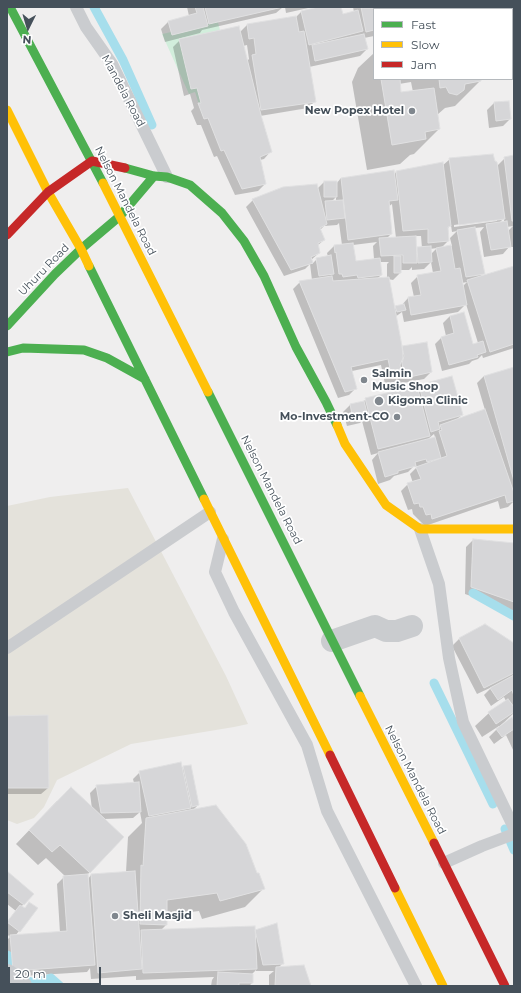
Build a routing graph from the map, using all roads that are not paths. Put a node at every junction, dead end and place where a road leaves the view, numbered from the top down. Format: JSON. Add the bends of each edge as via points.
{"nodes":[{"id":1,"x":10,"y":7,"type":"edge"},
{"id":2,"x":76,"y":7,"type":"edge"},
{"id":3,"x":8,"y":112,"type":"edge"},
{"id":4,"x":92,"y":161,"type":"junction"},
{"id":5,"x":154,"y":176,"type":"junction"},
{"id":6,"x":167,"y":177,"type":"junction"},
{"id":7,"x":48,"y":192,"type":"junction"},
{"id":8,"x":120,"y":216,"type":"junction"},
{"id":9,"x":7,"y":235,"type":"edge"},
{"id":10,"x":81,"y":249,"type":"junction"},
{"id":11,"x":7,"y":326,"type":"edge"},
{"id":12,"x":7,"y":352,"type":"edge"},
{"id":13,"x":145,"y":379,"type":"junction"},
{"id":14,"x":210,"y":512,"type":"junction"},
{"id":15,"x":420,"y":528,"type":"junction"},
{"id":16,"x":514,"y":529,"type":"edge"},
{"id":17,"x":223,"y":538,"type":"junction"},
{"id":18,"x":412,"y":626,"type":"dead end"},
{"id":19,"x":332,"y":641,"type":"junction"},
{"id":20,"x":7,"y":648,"type":"edge"},
{"id":21,"x":514,"y":828,"type":"edge"},
{"id":22,"x":514,"y":834,"type":"edge"},
{"id":23,"x":444,"y":863,"type":"junction"},
{"id":24,"x":7,"y":974,"type":"edge"},
{"id":25,"x":21,"y":986,"type":"edge"},
{"id":26,"x":416,"y":986,"type":"edge"},
{"id":27,"x":443,"y":986,"type":"edge"},
{"id":28,"x":505,"y":986,"type":"edge"}],
"edges":[{"from":1,"to":4,"type":"main road","name":"Nelson Mandela Road"},
{"from":2,"to":6,"type":"lane","name":"Mandela Road","via":[[86,27],[112,64]]},
{"from":3,"to":7,"type":"main road"},
{"from":4,"to":5,"type":"main road"},
{"from":4,"to":7,"type":"main road"},
{"from":4,"to":8,"type":"main road","name":"Nelson Mandela Road"},
{"from":5,"to":6,"type":"main road"},
{"from":5,"to":8,"type":"main road","name":"Uhuru Road"},
{"from":6,"to":15,"type":"main road","via":[[190,185],[222,213],[244,241],[264,276],[296,347],[345,444],[386,505]]},
{"from":7,"to":9,"type":"main road"},
{"from":7,"to":10,"type":"main road"},
{"from":8,"to":10,"type":"main road","name":"Uhuru Road"},
{"from":8,"to":19,"type":"main road","name":"Nelson Mandela Road"},
{"from":10,"to":11,"type":"main road","name":"Uhuru Road"},
{"from":10,"to":13,"type":"main road"},
{"from":12,"to":13,"type":"main road","via":[[23,348],[84,350],[107,358]]},
{"from":13,"to":14,"type":"main road"},
{"from":14,"to":17,"type":"main road"},
{"from":14,"to":20,"type":"lane"},
{"from":15,"to":16,"type":"main road"},
{"from":15,"to":21,"type":"lane","via":[[438,584],[449,658],[463,722]]},
{"from":17,"to":26,"type":"lane","via":[[215,572],[234,612],[307,745],[327,811]]},
{"from":17,"to":27,"type":"main road"},
{"from":18,"to":19,"type":"street","via":[[397,631],[386,631],[375,626]]},
{"from":19,"to":23,"type":"main road","name":"Nelson Mandela Road"},
{"from":22,"to":23,"type":"lane"},
{"from":23,"to":28,"type":"main road","name":"Nelson Mandela Road"},
{"from":24,"to":25,"type":"street"}]}
